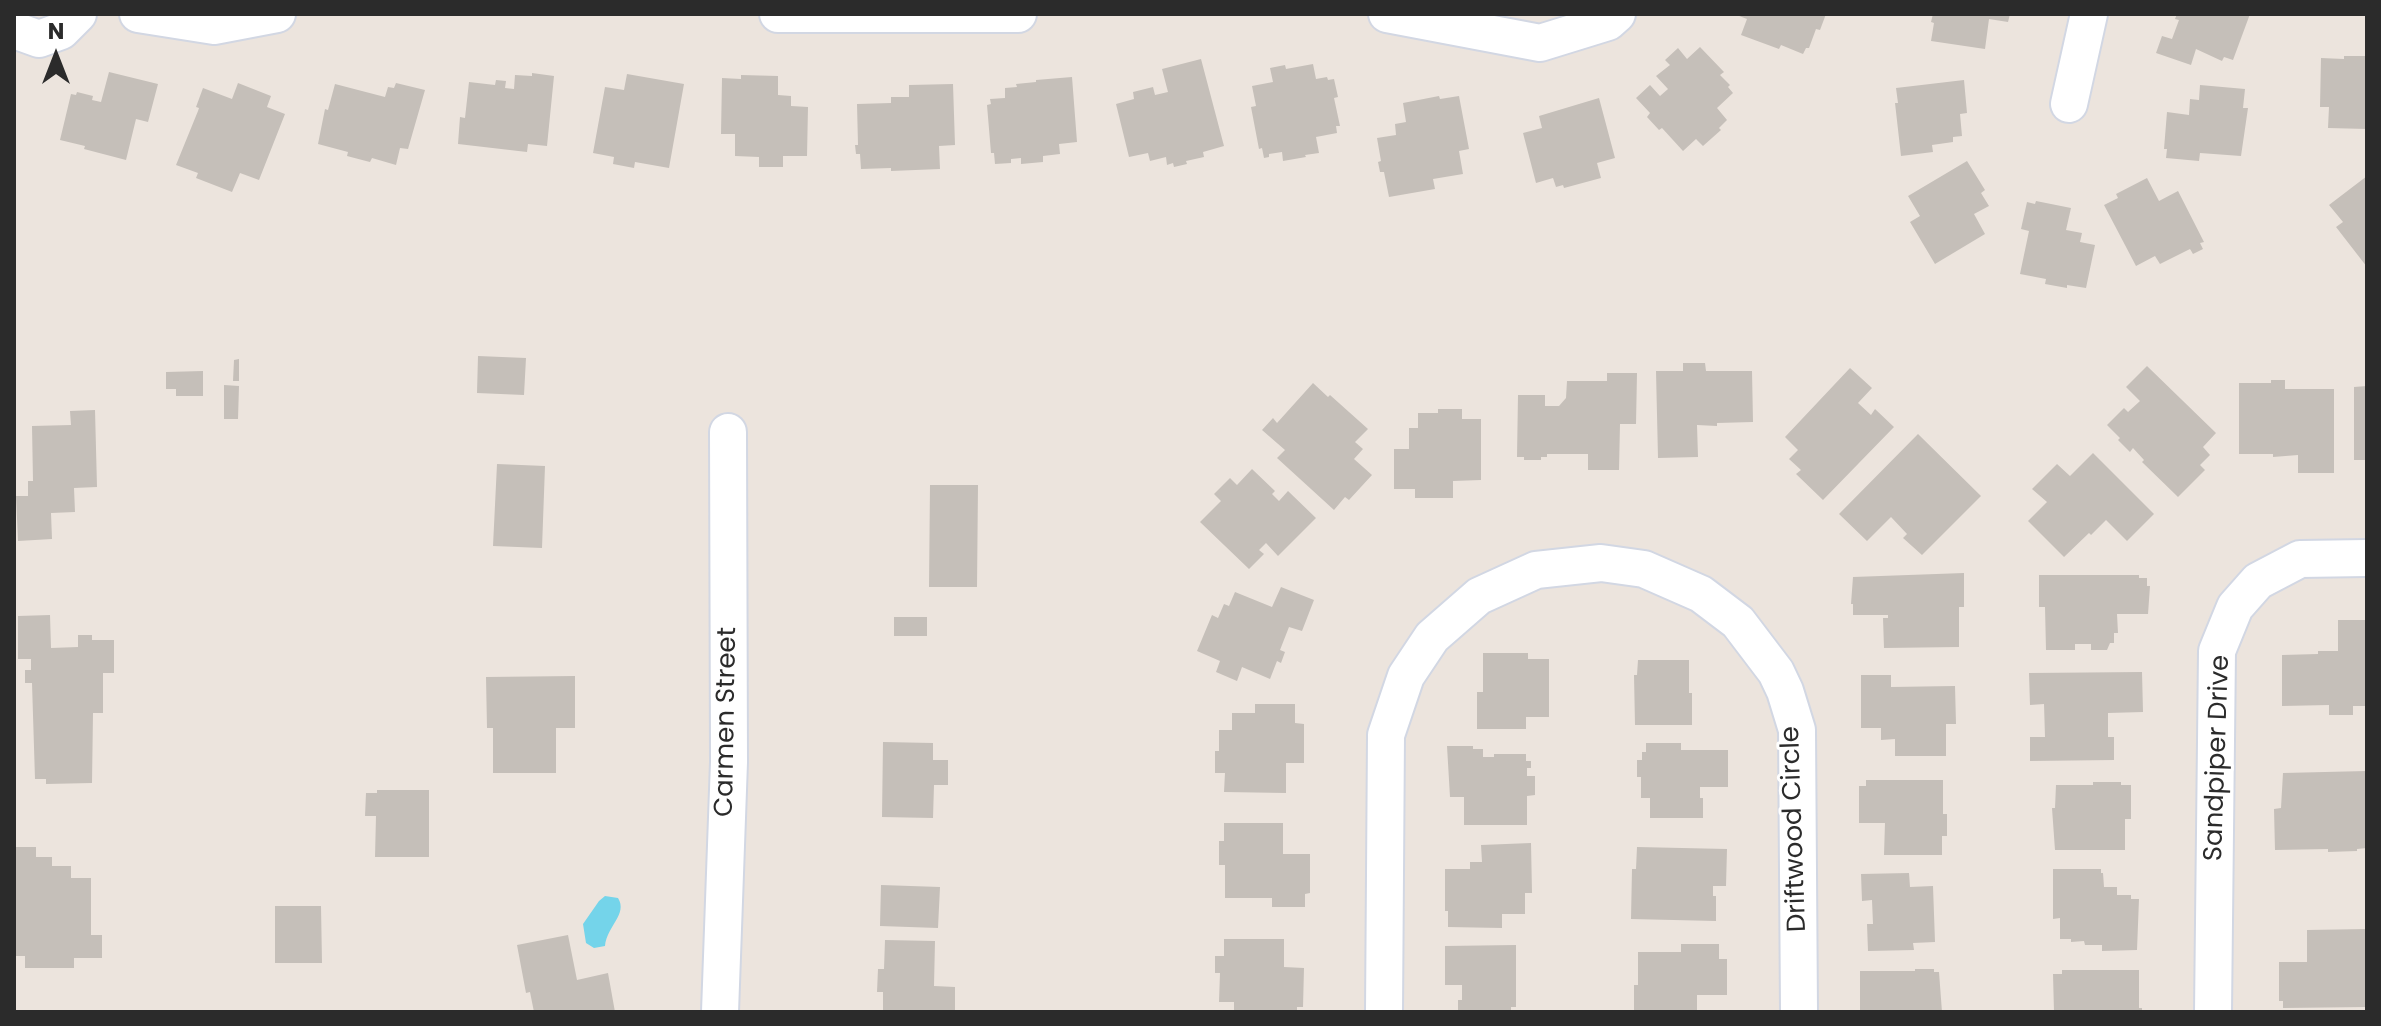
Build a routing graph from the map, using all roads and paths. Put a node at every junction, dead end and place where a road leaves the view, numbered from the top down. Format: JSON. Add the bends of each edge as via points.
{"nodes":[{"id":1,"x":78,"y":14,"type":"edge"},
{"id":2,"x":138,"y":14,"type":"edge"},
{"id":3,"x":277,"y":14,"type":"edge"},
{"id":4,"x":778,"y":14,"type":"edge"},
{"id":5,"x":926,"y":14,"type":"edge"},
{"id":6,"x":1018,"y":14,"type":"edge"},
{"id":7,"x":1387,"y":14,"type":"edge"},
{"id":8,"x":1617,"y":14,"type":"edge"},
{"id":9,"x":2089,"y":14,"type":"edge"},
{"id":10,"x":14,"y":30,"type":"edge"},
{"id":11,"x":2069,"y":104,"type":"dead end"},
{"id":12,"x":728,"y":432,"type":"dead end"},
{"id":13,"x":2367,"y":558,"type":"edge"},
{"id":14,"x":720,"y":1012,"type":"edge"},
{"id":15,"x":1384,"y":1012,"type":"edge"},
{"id":16,"x":1799,"y":1012,"type":"edge"},
{"id":17,"x":2213,"y":1012,"type":"edge"}],
"edges":[{"from":1,"to":10,"type":"street","via":[[61,31],[39,39]]},
{"from":2,"to":3,"type":"street","via":[[214,26]]},
{"from":4,"to":5,"type":"street"},
{"from":5,"to":6,"type":"street"},
{"from":7,"to":8,"type":"street","via":[[1540,43],[1608,22]]},
{"from":9,"to":11,"type":"street"},
{"from":12,"to":14,"type":"street","name":"Carmen Street","via":[[729,762]]},
{"from":13,"to":17,"type":"street","name":"Sandpiper Drive","via":[[2300,559],[2258,581],[2235,607],[2217,651]]},
{"from":15,"to":16,"type":"street","name":"Driftwood Circle","via":[[1386,735],[1406,676],[1432,637],[1479,596],[1536,570],[1601,563],[1644,569],[1701,594],[1738,622],[1785,691],[1797,730]]}]}
